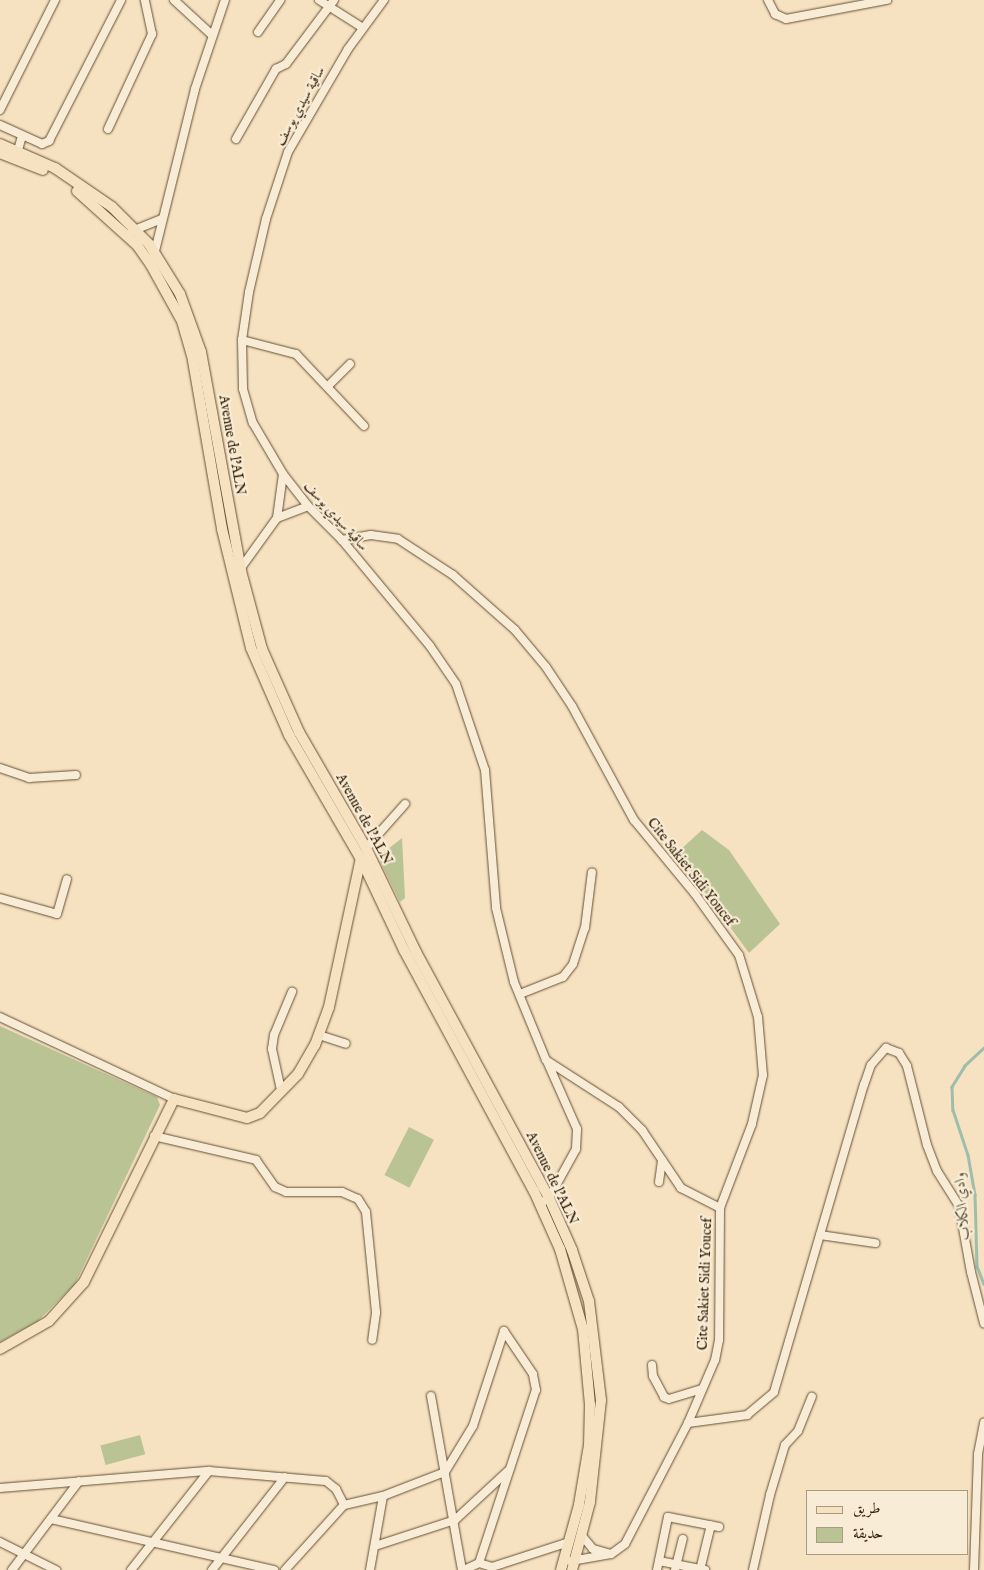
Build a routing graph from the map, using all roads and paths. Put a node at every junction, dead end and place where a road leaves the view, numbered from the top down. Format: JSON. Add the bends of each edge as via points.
{"nodes":[{"id":1,"x":56,"y":0,"type":"edge"},
{"id":2,"x":121,"y":0,"type":"edge"},
{"id":3,"x":145,"y":0,"type":"edge"},
{"id":4,"x":174,"y":0,"type":"edge"},
{"id":5,"x":225,"y":0,"type":"edge"},
{"id":6,"x":280,"y":0,"type":"edge"},
{"id":7,"x":319,"y":0,"type":"edge"},
{"id":8,"x":384,"y":0,"type":"edge"},
{"id":9,"x":768,"y":0,"type":"edge"},
{"id":10,"x":887,"y":0,"type":"edge"},
{"id":11,"x":871,"y":2,"type":"edge"},
{"id":12,"x":332,"y":3,"type":"edge"},
{"id":13,"x":363,"y":28,"type":"junction"},
{"id":14,"x":258,"y":32,"type":"dead end"},
{"id":15,"x":212,"y":35,"type":"junction"},
{"id":16,"x":0,"y":110,"type":"edge"},
{"id":17,"x":0,"y":125,"type":"edge"},
{"id":18,"x":108,"y":129,"type":"dead end"},
{"id":19,"x":22,"y":136,"type":"junction"},
{"id":20,"x":236,"y":139,"type":"dead end"},
{"id":21,"x":0,"y":144,"type":"edge"},
{"id":22,"x":18,"y":150,"type":"junction"},
{"id":23,"x":0,"y":153,"type":"edge"},
{"id":24,"x":162,"y":219,"type":"junction"},
{"id":25,"x":131,"y":231,"type":"junction"},
{"id":26,"x":152,"y":257,"type":"junction"},
{"id":27,"x":242,"y":340,"type":"junction"},
{"id":28,"x":350,"y":364,"type":"dead end"},
{"id":29,"x":328,"y":386,"type":"junction"},
{"id":30,"x":364,"y":426,"type":"dead end"},
{"id":31,"x":283,"y":474,"type":"junction"},
{"id":32,"x":308,"y":506,"type":"junction"},
{"id":33,"x":277,"y":518,"type":"junction"},
{"id":34,"x":342,"y":540,"type":"junction"},
{"id":35,"x":236,"y":572,"type":"junction"},
{"id":36,"x":0,"y":768,"type":"edge"},
{"id":37,"x":76,"y":774,"type":"dead end"},
{"id":38,"x":405,"y":804,"type":"dead end"},
{"id":39,"x":366,"y":848,"type":"junction"},
{"id":40,"x":361,"y":859,"type":"junction"},
{"id":41,"x":592,"y":872,"type":"dead end"},
{"id":42,"x":67,"y":879,"type":"dead end"},
{"id":43,"x":0,"y":898,"type":"edge"},
{"id":44,"x":292,"y":992,"type":"dead end"},
{"id":45,"x":520,"y":994,"type":"junction"},
{"id":46,"x":0,"y":1017,"type":"edge"},
{"id":47,"x":319,"y":1035,"type":"junction"},
{"id":48,"x":346,"y":1044,"type":"dead end"},
{"id":49,"x":546,"y":1060,"type":"junction"},
{"id":50,"x":281,"y":1090,"type":"junction"},
{"id":51,"x":174,"y":1099,"type":"junction"},
{"id":52,"x":154,"y":1136,"type":"junction"},
{"id":53,"x":662,"y":1160,"type":"junction"},
{"id":54,"x":659,"y":1182,"type":"dead end"},
{"id":55,"x":549,"y":1198,"type":"junction"},
{"id":56,"x":540,"y":1204,"type":"junction"},
{"id":57,"x":720,"y":1208,"type":"junction"},
{"id":58,"x":820,"y":1235,"type":"junction"},
{"id":59,"x":876,"y":1243,"type":"dead end"},
{"id":60,"x":984,"y":1323,"type":"edge"},
{"id":61,"x":372,"y":1340,"type":"dead end"},
{"id":62,"x":0,"y":1349,"type":"edge"},
{"id":63,"x":652,"y":1365,"type":"dead end"},
{"id":64,"x":702,"y":1389,"type":"junction"},
{"id":65,"x":431,"y":1396,"type":"dead end"},
{"id":66,"x":812,"y":1397,"type":"dead end"},
{"id":67,"x":688,"y":1423,"type":"junction"},
{"id":68,"x":984,"y":1423,"type":"edge"},
{"id":69,"x":510,"y":1468,"type":"junction"},
{"id":70,"x":209,"y":1471,"type":"junction"},
{"id":71,"x":445,"y":1472,"type":"junction"},
{"id":72,"x":286,"y":1477,"type":"junction"},
{"id":73,"x":79,"y":1481,"type":"junction"},
{"id":74,"x":0,"y":1488,"type":"edge"},
{"id":75,"x":383,"y":1496,"type":"junction"},
{"id":76,"x":344,"y":1505,"type":"junction"},
{"id":77,"x":51,"y":1519,"type":"junction"},
{"id":78,"x":455,"y":1520,"type":"junction"},
{"id":79,"x":583,"y":1536,"type":"junction"},
{"id":80,"x":683,"y":1539,"type":"dead end"},
{"id":81,"x":0,"y":1542,"type":"edge"},
{"id":82,"x":153,"y":1542,"type":"junction"},
{"id":83,"x":569,"y":1542,"type":"junction"},
{"id":84,"x":375,"y":1546,"type":"junction"},
{"id":85,"x":24,"y":1554,"type":"junction"},
{"id":86,"x":611,"y":1554,"type":"junction"},
{"id":87,"x":223,"y":1557,"type":"junction"},
{"id":88,"x":576,"y":1560,"type":"junction"},
{"id":89,"x":659,"y":1561,"type":"junction"},
{"id":90,"x":479,"y":1563,"type":"junction"},
{"id":91,"x":562,"y":1567,"type":"edge"},
{"id":92,"x":676,"y":1567,"type":"edge"},
{"id":93,"x":12,"y":1570,"type":"edge"},
{"id":94,"x":56,"y":1570,"type":"edge"},
{"id":95,"x":131,"y":1570,"type":"edge"},
{"id":96,"x":212,"y":1570,"type":"edge"},
{"id":97,"x":274,"y":1570,"type":"edge"},
{"id":98,"x":285,"y":1570,"type":"edge"},
{"id":99,"x":370,"y":1570,"type":"edge"},
{"id":100,"x":463,"y":1570,"type":"edge"},
{"id":101,"x":572,"y":1570,"type":"edge"},
{"id":102,"x":657,"y":1570,"type":"edge"},
{"id":103,"x":702,"y":1570,"type":"edge"},
{"id":104,"x":753,"y":1570,"type":"edge"},
{"id":105,"x":974,"y":1570,"type":"edge"}],
"edges":[{"from":1,"to":16,"type":"street"},
{"from":2,"to":19,"type":"street","via":[[49,141],[42,144]]},
{"from":3,"to":18,"type":"street","via":[[152,34]]},
{"from":4,"to":15,"type":"street"},
{"from":5,"to":15,"type":"street"},
{"from":6,"to":14,"type":"street"},
{"from":7,"to":12,"type":"street"},
{"from":8,"to":13,"type":"street","name":"ساقية سيدي يوسف"},
{"from":9,"to":11,"type":"street","via":[[775,14],[786,20]]},
{"from":10,"to":11,"type":"street"},
{"from":12,"to":13,"type":"street"},
{"from":12,"to":20,"type":"street","via":[[286,64],[276,69]]},
{"from":13,"to":27,"type":"street","name":"ساقية سيدي يوسف","via":[[316,100],[288,152],[266,219]]},
{"from":15,"to":24,"type":"street"},
{"from":17,"to":19,"type":"street"},
{"from":19,"to":22,"type":"street"},
{"from":21,"to":22,"type":"main road"},
{"from":22,"to":25,"type":"main road","via":[[72,179]]},
{"from":23,"to":25,"type":"main road","via":[[53,175]]},
{"from":24,"to":25,"type":"street"},
{"from":24,"to":26,"type":"street"},
{"from":25,"to":26,"type":"main road"},
{"from":26,"to":35,"type":"main road","via":[[187,336]]},
{"from":27,"to":29,"type":"street","via":[[296,354]]},
{"from":27,"to":31,"type":"street","name":"ساقية سيدي يوسف","via":[[243,389],[250,414]]},
{"from":28,"to":29,"type":"street"},
{"from":29,"to":30,"type":"street"},
{"from":31,"to":32,"type":"street","name":"ساقية سيدي يوسف"},
{"from":31,"to":33,"type":"street"},
{"from":32,"to":33,"type":"street"},
{"from":32,"to":34,"type":"street","name":"ساقية سيدي يوسف"},
{"from":33,"to":35,"type":"street"},
{"from":34,"to":45,"type":"street","name":"ساقية سيدي يوسف","via":[[430,646],[456,684],[471,721],[485,770],[496,908]]},
{"from":34,"to":57,"type":"street","name":"Cite Sakiet Sidi Youcef","via":[[371,535],[398,539],[424,553],[515,630],[546,667],[572,706],[634,820],[695,894],[739,955],[758,1017],[763,1074],[752,1124]]},
{"from":35,"to":39,"type":"main road","name":"Avenue de l'ALN","via":[[280,693]]},
{"from":35,"to":40,"type":"main road","via":[[251,648],[273,702]]},
{"from":36,"to":37,"type":"street","via":[[28,778]]},
{"from":38,"to":39,"type":"street"},
{"from":39,"to":40,"type":"main road"},
{"from":39,"to":55,"type":"main road","name":"Avenue de l'ALN","via":[[416,952]]},
{"from":40,"to":47,"type":"main road","via":[[339,968]]},
{"from":40,"to":56,"type":"main road","via":[[404,950]]},
{"from":41,"to":45,"type":"street","via":[[585,928],[573,964],[563,977]]},
{"from":42,"to":43,"type":"street","via":[[57,914]]},
{"from":44,"to":50,"type":"street","via":[[274,1035],[272,1049]]},
{"from":45,"to":49,"type":"street","name":"ساقية سيدي يوسف"},
{"from":46,"to":51,"type":"street"},
{"from":47,"to":48,"type":"street"},
{"from":47,"to":50,"type":"main road","via":[[298,1074]]},
{"from":49,"to":53,"type":"street","via":[[619,1107],[642,1130]]},
{"from":49,"to":55,"type":"street","name":"ساقية سيدي يوسف","via":[[577,1129],[574,1156]]},
{"from":50,"to":51,"type":"main road","via":[[260,1113],[248,1118]]},
{"from":51,"to":52,"type":"main road"},
{"from":52,"to":61,"type":"street","via":[[256,1160],[275,1186],[286,1192],[342,1192],[358,1199],[366,1212],[376,1313]]},
{"from":52,"to":62,"type":"main road","via":[[84,1282],[49,1321]]},
{"from":53,"to":54,"type":"street"},
{"from":53,"to":57,"type":"street","via":[[681,1188]]},
{"from":55,"to":56,"type":"street"},
{"from":55,"to":79,"type":"main road","name":"Avenue de l'ALN","via":[[572,1250],[589,1301],[596,1348],[600,1428]]},
{"from":56,"to":83,"type":"main road","via":[[575,1293],[588,1366],[589,1445]]},
{"from":57,"to":64,"type":"street","name":"Cite Sakiet Sidi Youcef","via":[[719,1348]]},
{"from":58,"to":59,"type":"street"},
{"from":58,"to":60,"type":"street","via":[[871,1065],[886,1048],[899,1053],[914,1086],[934,1162],[960,1206]]},
{"from":58,"to":67,"type":"street","via":[[774,1392],[747,1415]]},
{"from":63,"to":64,"type":"street","via":[[653,1376],[664,1397],[669,1399]]},
{"from":64,"to":67,"type":"street","name":"Cite Sakiet Sidi Youcef"},
{"from":65,"to":71,"type":"street"},
{"from":66,"to":104,"type":"street","via":[[798,1431],[785,1445]]},
{"from":67,"to":86,"type":"street","name":"Cite Sakiet Sidi Youcef","via":[[630,1535],[618,1552]]},
{"from":68,"to":105,"type":"street","via":[[978,1454]]},
{"from":69,"to":71,"type":"street","via":[[536,1390],[533,1374],[504,1331],[473,1426]]},
{"from":69,"to":78,"type":"street","via":[[483,1497]]},
{"from":69,"to":90,"type":"street"},
{"from":70,"to":72,"type":"street"},
{"from":70,"to":73,"type":"street"},
{"from":70,"to":82,"type":"street"},
{"from":71,"to":75,"type":"street"},
{"from":71,"to":78,"type":"street"},
{"from":72,"to":76,"type":"street","via":[[326,1481],[336,1489]]},
{"from":72,"to":87,"type":"street"},
{"from":73,"to":74,"type":"street"},
{"from":73,"to":77,"type":"street"},
{"from":75,"to":76,"type":"street"},
{"from":75,"to":84,"type":"street"},
{"from":76,"to":98,"type":"street"},
{"from":77,"to":82,"type":"street"},
{"from":77,"to":85,"type":"street"},
{"from":78,"to":84,"type":"street"},
{"from":78,"to":100,"type":"street"},
{"from":79,"to":86,"type":"street","via":[[592,1549]]},
{"from":79,"to":88,"type":"main road","name":"Avenue de l'ALN"},
{"from":80,"to":92,"type":"street"},
{"from":81,"to":85,"type":"street"},
{"from":82,"to":87,"type":"street"},
{"from":82,"to":95,"type":"street"},
{"from":83,"to":90,"type":"street","via":[[492,1566]]},
{"from":83,"to":91,"type":"main road"},
{"from":84,"to":99,"type":"street"},
{"from":85,"to":93,"type":"street"},
{"from":85,"to":94,"type":"street"},
{"from":86,"to":88,"type":"street"},
{"from":87,"to":96,"type":"street"},
{"from":87,"to":97,"type":"street"},
{"from":88,"to":91,"type":"street"},
{"from":88,"to":101,"type":"main road","name":"Avenue de l'ALN"},
{"from":89,"to":92,"type":"street"},
{"from":89,"to":102,"type":"street"},
{"from":89,"to":103,"type":"street","via":[[668,1517],[715,1526]]},
{"from":90,"to":100,"type":"street"},
{"from":92,"to":103,"type":"street"}]}
